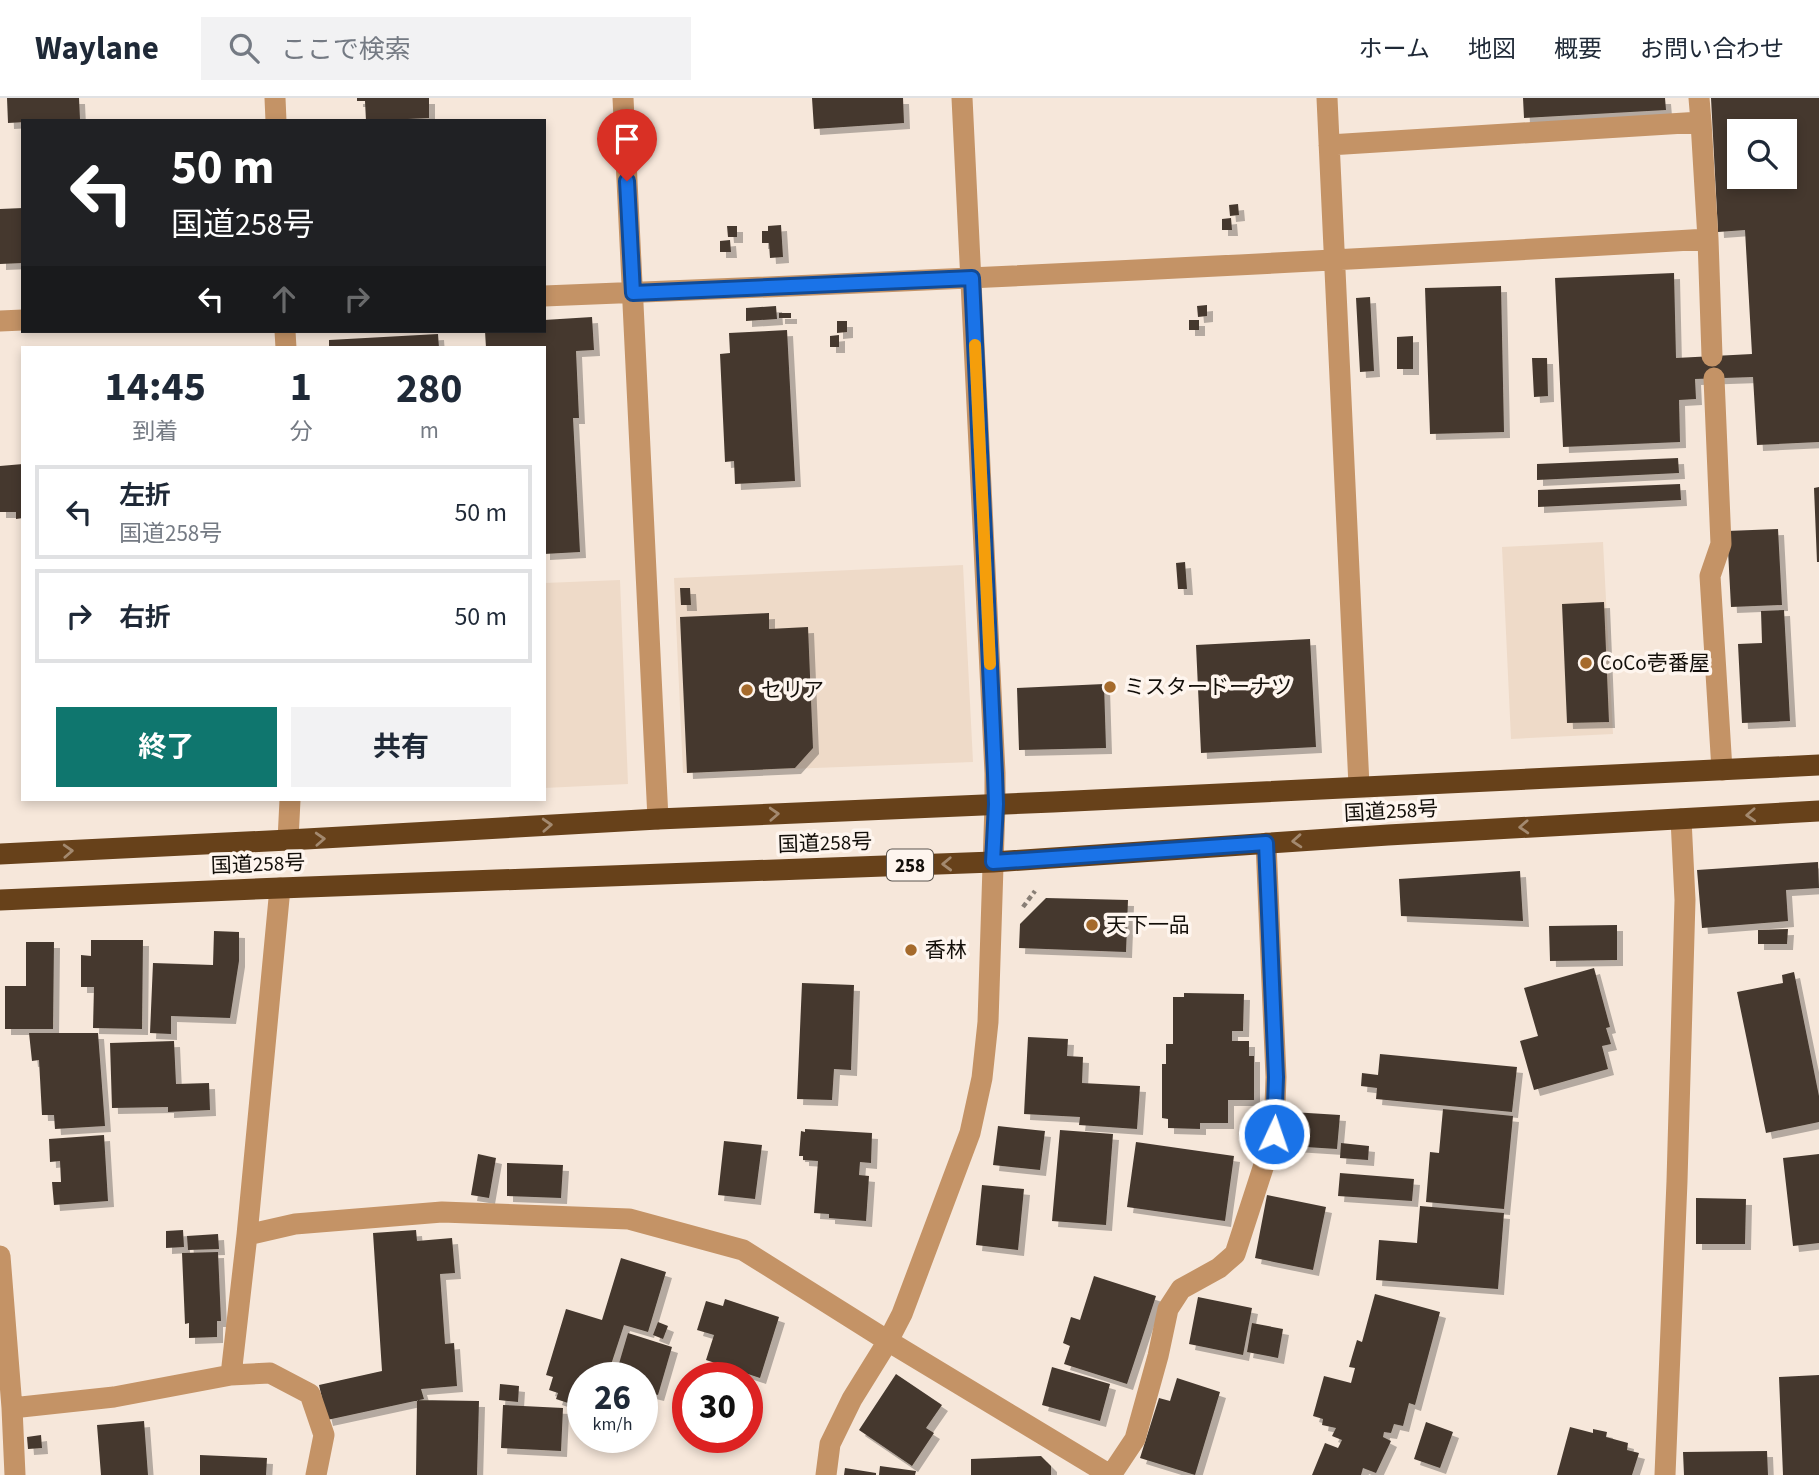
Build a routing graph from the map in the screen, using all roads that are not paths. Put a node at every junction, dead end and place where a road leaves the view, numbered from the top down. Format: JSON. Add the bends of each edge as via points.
{"nodes":[{"id":1,"x":275,"y":98,"type":"edge"},
{"id":2,"x":623,"y":98,"type":"edge"},
{"id":3,"x":962,"y":98,"type":"edge"},
{"id":4,"x":1327,"y":98,"type":"edge"},
{"id":5,"x":1699,"y":98,"type":"edge"},
{"id":6,"x":276,"y":119,"type":"edge"},
{"id":7,"x":1701,"y":122,"type":"junction"},
{"id":8,"x":1329,"y":145,"type":"junction"},
{"id":9,"x":1708,"y":239,"type":"junction"},
{"id":10,"x":1335,"y":261,"type":"junction"},
{"id":11,"x":972,"y":278,"type":"junction"},
{"id":12,"x":633,"y":293,"type":"junction"},
{"id":13,"x":546,"y":296,"type":"edge"},
{"id":14,"x":21,"y":320,"type":"edge"},
{"id":15,"x":0,"y":321,"type":"edge"},
{"id":16,"x":1712,"y":356,"type":"dead end"},
{"id":17,"x":1714,"y":378,"type":"dead end"},
{"id":18,"x":1819,"y":765,"type":"edge"},
{"id":19,"x":1722,"y":770,"type":"junction"},
{"id":20,"x":1359,"y":786,"type":"junction"},
{"id":21,"x":290,"y":801,"type":"edge"},
{"id":22,"x":996,"y":804,"type":"junction"},
{"id":23,"x":1819,"y":811,"type":"edge"},
{"id":24,"x":658,"y":819,"type":"junction"},
{"id":25,"x":1681,"y":819,"type":"junction"},
{"id":26,"x":288,"y":841,"type":"junction"},
{"id":27,"x":1266,"y":843,"type":"junction"},
{"id":28,"x":0,"y":854,"type":"edge"},
{"id":29,"x":993,"y":862,"type":"junction"},
{"id":30,"x":280,"y":888,"type":"junction"},
{"id":31,"x":0,"y":900,"type":"edge"},
{"id":32,"x":247,"y":1235,"type":"junction"},
{"id":33,"x":0,"y":1256,"type":"edge"},
{"id":34,"x":888,"y":1341,"type":"junction"},
{"id":35,"x":231,"y":1376,"type":"junction"},
{"id":36,"x":12,"y":1408,"type":"junction"},
{"id":37,"x":6,"y":1437,"type":"edge"},
{"id":38,"x":15,"y":1475,"type":"edge"},
{"id":39,"x":316,"y":1475,"type":"edge"},
{"id":40,"x":826,"y":1475,"type":"edge"},
{"id":41,"x":1111,"y":1475,"type":"edge"},
{"id":42,"x":1665,"y":1475,"type":"edge"}],
"edges":[{"from":1,"to":6,"type":"street"},
{"from":2,"to":12,"type":"street"},
{"from":3,"to":11,"type":"street"},
{"from":4,"to":8,"type":"street"},
{"from":5,"to":7,"type":"street"},
{"from":7,"to":8,"type":"street"},
{"from":7,"to":9,"type":"street"},
{"from":8,"to":10,"type":"street"},
{"from":9,"to":10,"type":"street"},
{"from":9,"to":16,"type":"street"},
{"from":10,"to":11,"type":"street"},
{"from":10,"to":20,"type":"street"},
{"from":11,"to":12,"type":"street"},
{"from":11,"to":22,"type":"street"},
{"from":12,"to":13,"type":"street"},
{"from":12,"to":24,"type":"street"},
{"from":14,"to":15,"type":"street"},
{"from":17,"to":19,"type":"street","via":[[1721,544],[1710,576]]},
{"from":18,"to":19,"type":"highway","name":"国道258号"},
{"from":19,"to":20,"type":"highway","name":"国道258号"},
{"from":20,"to":22,"type":"highway","name":"国道258号"},
{"from":21,"to":26,"type":"street"},
{"from":24,"to":22,"type":"highway","name":"国道258号","one_way":true},
{"from":22,"to":29,"type":"street"},
{"from":23,"to":25,"type":"highway","name":"国道258号","number":"258","one_way":true},
{"from":26,"to":24,"type":"highway","name":"国道258号","one_way":true},
{"from":25,"to":27,"type":"highway","name":"国道258号","number":"258","one_way":true},
{"from":25,"to":42,"type":"street","via":[[1685,900]]},
{"from":28,"to":26,"type":"highway","name":"国道258号","one_way":true},
{"from":27,"to":29,"type":"highway","name":"国道258号","number":"258"},
{"from":27,"to":41,"type":"street","via":[[1276,1077],[1274,1134],[1235,1254],[1181,1289],[1168,1309],[1135,1439]]},
{"from":29,"to":30,"type":"highway","name":"国道258号","number":"258","one_way":true},
{"from":29,"to":34,"type":"street","via":[[988,1021],[975,1111],[956,1172]]},
{"from":30,"to":31,"type":"highway","name":"国道258号","number":"258"},
{"from":30,"to":32,"type":"street"},
{"from":32,"to":34,"type":"street","via":[[295,1224],[442,1212],[629,1219],[743,1250]]},
{"from":32,"to":35,"type":"street"},
{"from":33,"to":36,"type":"street"},
{"from":34,"to":40,"type":"street","via":[[830,1444]]},
{"from":34,"to":41,"type":"street"},
{"from":35,"to":36,"type":"street","via":[[114,1397]]},
{"from":35,"to":39,"type":"street","via":[[270,1373],[310,1394],[324,1435]]},
{"from":36,"to":37,"type":"street"},
{"from":37,"to":38,"type":"street"}]}
